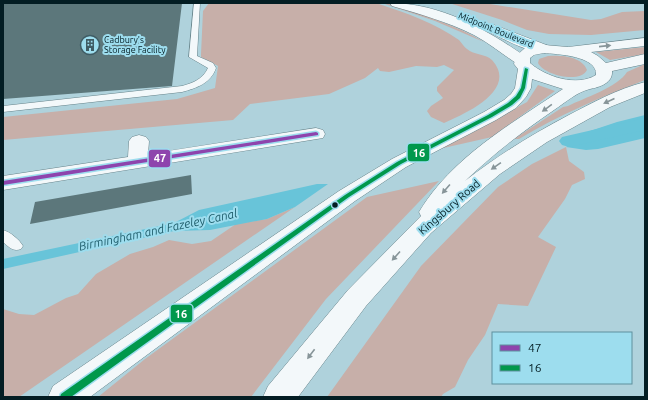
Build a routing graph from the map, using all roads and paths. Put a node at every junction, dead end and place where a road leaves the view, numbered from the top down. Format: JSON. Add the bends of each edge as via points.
{"nodes":[{"id":1,"x":197,"y":3,"type":"edge"},
{"id":2,"x":396,"y":3,"type":"edge"},
{"id":3,"x":425,"y":3,"type":"edge"},
{"id":4,"x":645,"y":42,"type":"edge"},
{"id":5,"x":544,"y":49,"type":"junction"},
{"id":6,"x":567,"y":50,"type":"junction"},
{"id":7,"x":645,"y":59,"type":"edge"},
{"id":8,"x":523,"y":64,"type":"junction"},
{"id":9,"x":603,"y":68,"type":"junction"},
{"id":10,"x":579,"y":85,"type":"junction"},
{"id":11,"x":645,"y":87,"type":"edge"},
{"id":12,"x":3,"y":109,"type":"edge"},
{"id":13,"x":316,"y":134,"type":"dead end"},
{"id":14,"x":138,"y":141,"type":"dead end"},
{"id":15,"x":138,"y":162,"type":"junction"},
{"id":16,"x":3,"y":183,"type":"edge"},
{"id":17,"x":423,"y":227,"type":"junction"},
{"id":18,"x":3,"y":235,"type":"edge"},
{"id":19,"x":16,"y":246,"type":"dead end"},
{"id":20,"x":64,"y":397,"type":"edge"},
{"id":21,"x":280,"y":397,"type":"edge"}],
"edges":[{"from":1,"to":12,"type":"lane","via":[[193,57],[212,68],[211,74],[192,87]]},
{"from":2,"to":8,"type":"main road","name":"Midpoint Boulevard","via":[[465,26],[481,34]]},
{"from":3,"to":5,"type":"main road","name":"Midpoint Boulevard"},
{"from":6,"to":4,"type":"main road","one_way":true},
{"from":5,"to":6,"type":"main road"},
{"from":5,"to":8,"type":"main road","via":[[530,51],[526,54]]},
{"from":6,"to":9,"type":"main road","via":[[589,57]]},
{"from":7,"to":9,"type":"main road"},
{"from":8,"to":10,"type":"main road","name":"Midpoint Boulevard","via":[[542,79]]},
{"from":8,"to":20,"type":"main road","via":[[523,88],[510,104],[399,163],[347,196]]},
{"from":9,"to":10,"type":"main road","via":[[603,78]]},
{"from":10,"to":17,"type":"main road","one_way":true,"via":[[499,142],[458,176],[437,199]]},
{"from":11,"to":17,"type":"main road","name":"Kingsbury Road","one_way":true,"via":[[604,104],[540,138],[493,169]]},
{"from":13,"to":15,"type":"main road"},
{"from":14,"to":15,"type":"main road"},
{"from":15,"to":16,"type":"main road"},
{"from":17,"to":21,"type":"main road","name":"Kingsbury Road","one_way":true,"via":[[357,298]]},
{"from":18,"to":19,"type":"lane"}]}
